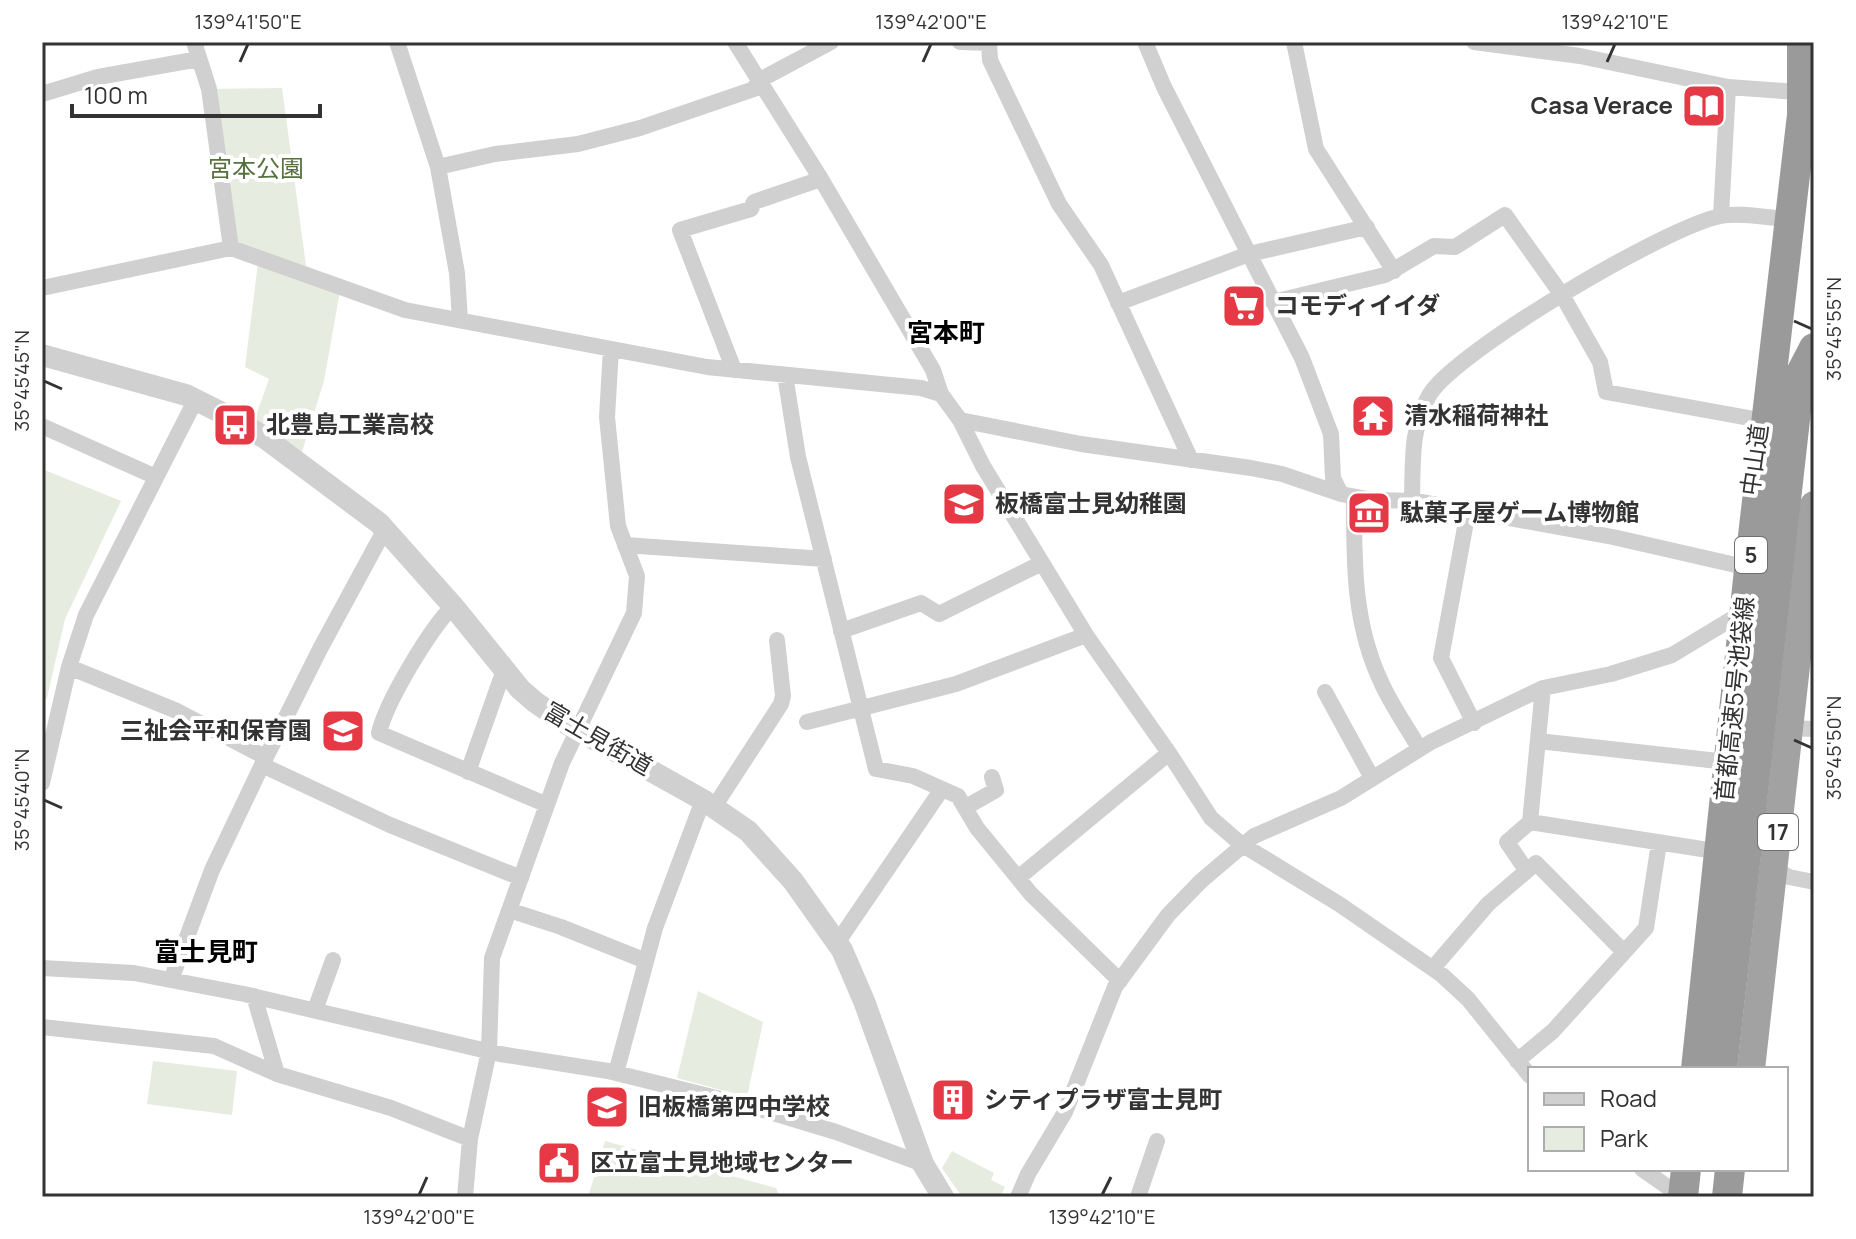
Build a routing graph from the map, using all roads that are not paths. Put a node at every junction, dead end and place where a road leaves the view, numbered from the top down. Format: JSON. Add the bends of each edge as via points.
{"nodes":[{"id":1,"x":194,"y":42,"type":"edge"},
{"id":2,"x":397,"y":42,"type":"edge"},
{"id":3,"x":735,"y":42,"type":"edge"},
{"id":4,"x":831,"y":42,"type":"edge"},
{"id":5,"x":960,"y":42,"type":"edge"},
{"id":6,"x":1145,"y":42,"type":"edge"},
{"id":7,"x":1294,"y":42,"type":"edge"},
{"id":8,"x":1474,"y":42,"type":"edge"},
{"id":9,"x":989,"y":43,"type":"edge"},
{"id":10,"x":1582,"y":49,"type":"edge"},
{"id":11,"x":199,"y":59,"type":"junction"},
{"id":12,"x":1799,"y":67,"type":"edge"},
{"id":13,"x":758,"y":81,"type":"junction"},
{"id":14,"x":1728,"y":87,"type":"junction"},
{"id":15,"x":42,"y":94,"type":"edge"},
{"id":16,"x":438,"y":167,"type":"junction"},
{"id":17,"x":821,"y":179,"type":"junction"},
{"id":18,"x":1721,"y":216,"type":"junction"},
{"id":19,"x":1788,"y":219,"type":"junction"},
{"id":20,"x":1367,"y":227,"type":"junction"},
{"id":21,"x":231,"y":248,"type":"junction"},
{"id":22,"x":1249,"y":254,"type":"junction"},
{"id":23,"x":1394,"y":271,"type":"junction"},
{"id":24,"x":42,"y":288,"type":"edge"},
{"id":25,"x":1562,"y":295,"type":"junction"},
{"id":26,"x":1273,"y":302,"type":"junction"},
{"id":27,"x":1118,"y":303,"type":"junction"},
{"id":28,"x":460,"y":320,"type":"junction"},
{"id":29,"x":1814,"y":348,"type":"edge"},
{"id":30,"x":611,"y":349,"type":"junction"},
{"id":31,"x":42,"y":355,"type":"edge"},
{"id":32,"x":734,"y":370,"type":"junction"},
{"id":33,"x":785,"y":375,"type":"junction"},
{"id":34,"x":941,"y":394,"type":"junction"},
{"id":35,"x":196,"y":399,"type":"junction"},
{"id":36,"x":1814,"y":406,"type":"edge"},
{"id":37,"x":960,"y":420,"type":"junction"},
{"id":38,"x":1760,"y":420,"type":"junction"},
{"id":39,"x":42,"y":426,"type":"edge"},
{"id":40,"x":1191,"y":460,"type":"junction"},
{"id":41,"x":156,"y":477,"type":"junction"},
{"id":42,"x":1348,"y":495,"type":"junction"},
{"id":43,"x":1412,"y":501,"type":"junction"},
{"id":44,"x":1814,"y":505,"type":"edge"},
{"id":45,"x":1468,"y":511,"type":"junction"},
{"id":46,"x":385,"y":529,"type":"junction"},
{"id":47,"x":625,"y":545,"type":"junction"},
{"id":48,"x":824,"y":559,"type":"junction"},
{"id":49,"x":1042,"y":563,"type":"junction"},
{"id":50,"x":1740,"y":566,"type":"junction"},
{"id":51,"x":1794,"y":567,"type":"edge"},
{"id":52,"x":453,"y":606,"type":"junction"},
{"id":53,"x":1735,"y":617,"type":"junction"},
{"id":54,"x":841,"y":631,"type":"junction"},
{"id":55,"x":1086,"y":635,"type":"junction"},
{"id":56,"x":777,"y":640,"type":"dead end"},
{"id":57,"x":69,"y":667,"type":"junction"},
{"id":58,"x":504,"y":670,"type":"junction"},
{"id":59,"x":1543,"y":688,"type":"junction"},
{"id":60,"x":1325,"y":692,"type":"dead end"},
{"id":61,"x":859,"y":707,"type":"junction"},
{"id":62,"x":807,"y":722,"type":"dead end"},
{"id":63,"x":1474,"y":723,"type":"junction"},
{"id":64,"x":1802,"y":729,"type":"edge"},
{"id":65,"x":578,"y":730,"type":"junction"},
{"id":66,"x":1538,"y":741,"type":"junction"},
{"id":67,"x":1419,"y":748,"type":"junction"},
{"id":68,"x":1169,"y":753,"type":"junction"},
{"id":69,"x":1719,"y":755,"type":"junction"},
{"id":70,"x":264,"y":761,"type":"junction"},
{"id":71,"x":468,"y":772,"type":"junction"},
{"id":72,"x":992,"y":777,"type":"dead end"},
{"id":73,"x":1372,"y":778,"type":"junction"},
{"id":74,"x":42,"y":783,"type":"edge"},
{"id":75,"x":942,"y":789,"type":"junction"},
{"id":76,"x":709,"y":803,"type":"junction"},
{"id":77,"x":545,"y":804,"type":"junction"},
{"id":78,"x":966,"y":807,"type":"junction"},
{"id":79,"x":1530,"y":822,"type":"junction"},
{"id":80,"x":1659,"y":843,"type":"junction"},
{"id":81,"x":1241,"y":844,"type":"junction"},
{"id":82,"x":1708,"y":850,"type":"junction"},
{"id":83,"x":1773,"y":869,"type":"junction"},
{"id":84,"x":1526,"y":870,"type":"junction"},
{"id":85,"x":521,"y":878,"type":"junction"},
{"id":86,"x":1018,"y":878,"type":"junction"},
{"id":87,"x":1814,"y":882,"type":"edge"},
{"id":88,"x":509,"y":910,"type":"junction"},
{"id":89,"x":837,"y":943,"type":"junction"},
{"id":90,"x":1624,"y":952,"type":"junction"},
{"id":91,"x":333,"y":960,"type":"dead end"},
{"id":92,"x":646,"y":961,"type":"junction"},
{"id":93,"x":42,"y":968,"type":"edge"},
{"id":94,"x":1433,"y":968,"type":"junction"},
{"id":95,"x":171,"y":980,"type":"junction"},
{"id":96,"x":1120,"y":981,"type":"junction"},
{"id":97,"x":254,"y":996,"type":"junction"},
{"id":98,"x":315,"y":1010,"type":"junction"},
{"id":99,"x":42,"y":1027,"type":"edge"},
{"id":100,"x":489,"y":1051,"type":"junction"},
{"id":101,"x":1517,"y":1061,"type":"junction"},
{"id":102,"x":1683,"y":1067,"type":"edge"},
{"id":103,"x":1690,"y":1067,"type":"edge"},
{"id":104,"x":1696,"y":1067,"type":"edge"},
{"id":105,"x":1722,"y":1067,"type":"edge"},
{"id":106,"x":1740,"y":1067,"type":"edge"},
{"id":107,"x":1751,"y":1067,"type":"edge"},
{"id":108,"x":616,"y":1073,"type":"junction"},
{"id":109,"x":277,"y":1074,"type":"junction"},
{"id":110,"x":1528,"y":1074,"type":"edge"},
{"id":111,"x":470,"y":1139,"type":"junction"},
{"id":112,"x":1157,"y":1141,"type":"dead end"},
{"id":113,"x":923,"y":1164,"type":"junction"},
{"id":114,"x":1649,"y":1171,"type":"edge"},
{"id":115,"x":1740,"y":1171,"type":"edge"},
{"id":116,"x":1694,"y":1183,"type":"edge"},
{"id":117,"x":465,"y":1197,"type":"edge"},
{"id":118,"x":943,"y":1197,"type":"edge"},
{"id":119,"x":1018,"y":1197,"type":"edge"},
{"id":120,"x":1138,"y":1197,"type":"edge"},
{"id":121,"x":1736,"y":1197,"type":"edge"}],
"edges":[{"from":1,"to":11,"type":"street"},
{"from":2,"to":16,"type":"street"},
{"from":3,"to":13,"type":"street"},
{"from":4,"to":13,"type":"street"},
{"from":5,"to":9,"type":"street"},
{"from":6,"to":22,"type":"street"},
{"from":7,"to":20,"type":"street","via":[[1316,149]]},
{"from":8,"to":10,"type":"street"},
{"from":9,"to":27,"type":"street","via":[[990,60],[1044,174],[1101,265]]},
{"from":10,"to":14,"type":"street"},
{"from":11,"to":15,"type":"street","via":[[98,77]]},
{"from":11,"to":21,"type":"street","via":[[209,89]]},
{"from":12,"to":14,"type":"street"},
{"from":12,"to":19,"type":"highway","name":"中山道"},
{"from":12,"to":103,"type":"highway"},
{"from":12,"to":104,"type":"highway","name":"首都高速5号池袋線","number":"5"},
{"from":13,"to":16,"type":"street","via":[[754,89],[640,128]]},
{"from":13,"to":17,"type":"street"},
{"from":14,"to":18,"type":"street"},
{"from":16,"to":28,"type":"street"},
{"from":17,"to":32,"type":"street","via":[[754,202],[751,209],[680,230]]},
{"from":17,"to":34,"type":"street","via":[[933,370]]},
{"from":18,"to":19,"type":"street"},
{"from":18,"to":25,"type":"street","via":[[1607,267]]},
{"from":19,"to":38,"type":"highway","name":"中山道"},
{"from":20,"to":22,"type":"street"},
{"from":20,"to":23,"type":"street"},
{"from":21,"to":24,"type":"street"},
{"from":21,"to":28,"type":"street","via":[[405,310]]},
{"from":22,"to":26,"type":"street"},
{"from":22,"to":27,"type":"street"},
{"from":23,"to":25,"type":"street","via":[[1434,246],[1455,247],[1505,215]]},
{"from":23,"to":26,"type":"street"},
{"from":25,"to":38,"type":"street","via":[[1600,362],[1606,392]]},
{"from":25,"to":43,"type":"street","via":[[1475,353],[1430,395],[1415,428]]},
{"from":26,"to":42,"type":"street","via":[[1323,407],[1331,434],[1333,478]]},
{"from":27,"to":40,"type":"street"},
{"from":28,"to":30,"type":"street"},
{"from":29,"to":105,"type":"highway","number":"5","via":[[1800,375]]},
{"from":30,"to":32,"type":"street"},
{"from":30,"to":47,"type":"street","via":[[607,417],[618,526]]},
{"from":31,"to":35,"type":"street","name":"富士見街道"},
{"from":32,"to":33,"type":"street"},
{"from":33,"to":34,"type":"street"},
{"from":33,"to":48,"type":"street","via":[[798,457]]},
{"from":34,"to":37,"type":"street"},
{"from":35,"to":41,"type":"street"},
{"from":35,"to":46,"type":"street","name":"富士見街道","via":[[265,438]]},
{"from":36,"to":51,"type":"highway","via":[[1800,423],[1783,556]]},
{"from":36,"to":106,"type":"highway","name":"首都高速5号池袋線","number":"5"},
{"from":37,"to":40,"type":"street"},
{"from":37,"to":49,"type":"street"},
{"from":38,"to":50,"type":"highway","name":"中山道"},
{"from":39,"to":41,"type":"street"},
{"from":40,"to":42,"type":"street","via":[[1282,474]]},
{"from":41,"to":57,"type":"street","via":[[86,615]]},
{"from":42,"to":43,"type":"street"},
{"from":42,"to":67,"type":"street","via":[[1353,576],[1364,637],[1382,684]]},
{"from":43,"to":45,"type":"street"},
{"from":44,"to":51,"type":"highway","number":"17"},
{"from":45,"to":50,"type":"street"},
{"from":45,"to":63,"type":"street","via":[[1441,658]]},
{"from":46,"to":52,"type":"street","name":"富士見街道"},
{"from":46,"to":70,"type":"street"},
{"from":47,"to":48,"type":"street"},
{"from":47,"to":65,"type":"street","via":[[637,576],[634,613]]},
{"from":48,"to":54,"type":"street"},
{"from":49,"to":54,"type":"street","via":[[939,614],[921,603]]},
{"from":49,"to":55,"type":"street"},
{"from":50,"to":51,"type":"street"},
{"from":50,"to":53,"type":"highway","name":"中山道"},
{"from":51,"to":64,"type":"highway","number":"17"},
{"from":51,"to":69,"type":"highway","via":[[1769,583],[1753,716]]},
{"from":52,"to":58,"type":"street","name":"富士見街道"},
{"from":52,"to":71,"type":"street","via":[[407,674],[379,733]]},
{"from":53,"to":59,"type":"street","via":[[1672,655]]},
{"from":53,"to":69,"type":"highway","name":"中山道"},
{"from":54,"to":61,"type":"street"},
{"from":55,"to":61,"type":"street","via":[[956,684]]},
{"from":55,"to":68,"type":"street"},
{"from":56,"to":76,"type":"street","via":[[781,704]]},
{"from":57,"to":70,"type":"street","via":[[177,711]]},
{"from":57,"to":74,"type":"street"},
{"from":58,"to":65,"type":"street","name":"富士見街道","via":[[526,696]]},
{"from":58,"to":71,"type":"street"},
{"from":59,"to":63,"type":"street"},
{"from":59,"to":66,"type":"street"},
{"from":60,"to":73,"type":"street"},
{"from":61,"to":62,"type":"street"},
{"from":61,"to":75,"type":"street","via":[[876,769],[913,776]]},
{"from":63,"to":67,"type":"street"},
{"from":64,"to":83,"type":"highway","number":"17"},
{"from":65,"to":76,"type":"street","name":"富士見街道"},
{"from":65,"to":77,"type":"street"},
{"from":66,"to":69,"type":"street"},
{"from":66,"to":79,"type":"street"},
{"from":67,"to":73,"type":"street"},
{"from":68,"to":81,"type":"street","via":[[1211,818]]},
{"from":68,"to":86,"type":"street"},
{"from":69,"to":82,"type":"highway","name":"中山道"},
{"from":70,"to":85,"type":"street","via":[[390,825]]},
{"from":70,"to":95,"type":"street","via":[[212,870]]},
{"from":71,"to":77,"type":"street"},
{"from":72,"to":78,"type":"street","via":[[996,790]]},
{"from":73,"to":81,"type":"street"},
{"from":75,"to":78,"type":"street"},
{"from":75,"to":89,"type":"street"},
{"from":76,"to":89,"type":"street","name":"富士見街道","via":[[759,842]]},
{"from":76,"to":92,"type":"street","via":[[668,888]]},
{"from":77,"to":85,"type":"street"},
{"from":78,"to":86,"type":"street"},
{"from":79,"to":80,"type":"street"},
{"from":79,"to":84,"type":"street","via":[[1507,842]]},
{"from":80,"to":82,"type":"street"},
{"from":80,"to":90,"type":"street","via":[[1646,928]]},
{"from":81,"to":94,"type":"street"},
{"from":81,"to":96,"type":"street","via":[[1168,915]]},
{"from":82,"to":102,"type":"highway","name":"中山道"},
{"from":83,"to":87,"type":"street"},
{"from":83,"to":107,"type":"highway","number":"17"},
{"from":84,"to":90,"type":"street","via":[[1536,863]]},
{"from":84,"to":94,"type":"street","via":[[1488,904]]},
{"from":85,"to":88,"type":"street"},
{"from":86,"to":96,"type":"street"},
{"from":88,"to":92,"type":"street"},
{"from":88,"to":100,"type":"street","via":[[492,958]]},
{"from":89,"to":113,"type":"street","name":"富士見街道","via":[[864,1001]]},
{"from":90,"to":101,"type":"street","via":[[1553,1031]]},
{"from":91,"to":98,"type":"street"},
{"from":92,"to":108,"type":"street"},
{"from":93,"to":95,"type":"street"},
{"from":94,"to":101,"type":"street","via":[[1468,999]]},
{"from":95,"to":97,"type":"street"},
{"from":96,"to":119,"type":"street","via":[[1065,1112]]},
{"from":97,"to":98,"type":"street"},
{"from":97,"to":109,"type":"street"},
{"from":98,"to":100,"type":"street"},
{"from":99,"to":109,"type":"street","via":[[214,1046]]},
{"from":100,"to":108,"type":"street"},
{"from":100,"to":111,"type":"street"},
{"from":101,"to":110,"type":"street"},
{"from":108,"to":113,"type":"street","via":[[766,1111]]},
{"from":109,"to":111,"type":"street","via":[[391,1108]]},
{"from":111,"to":117,"type":"street"},
{"from":112,"to":120,"type":"street"},
{"from":113,"to":118,"type":"street","name":"富士見街道"},
{"from":114,"to":116,"type":"street"},
{"from":115,"to":121,"type":"highway"}]}
